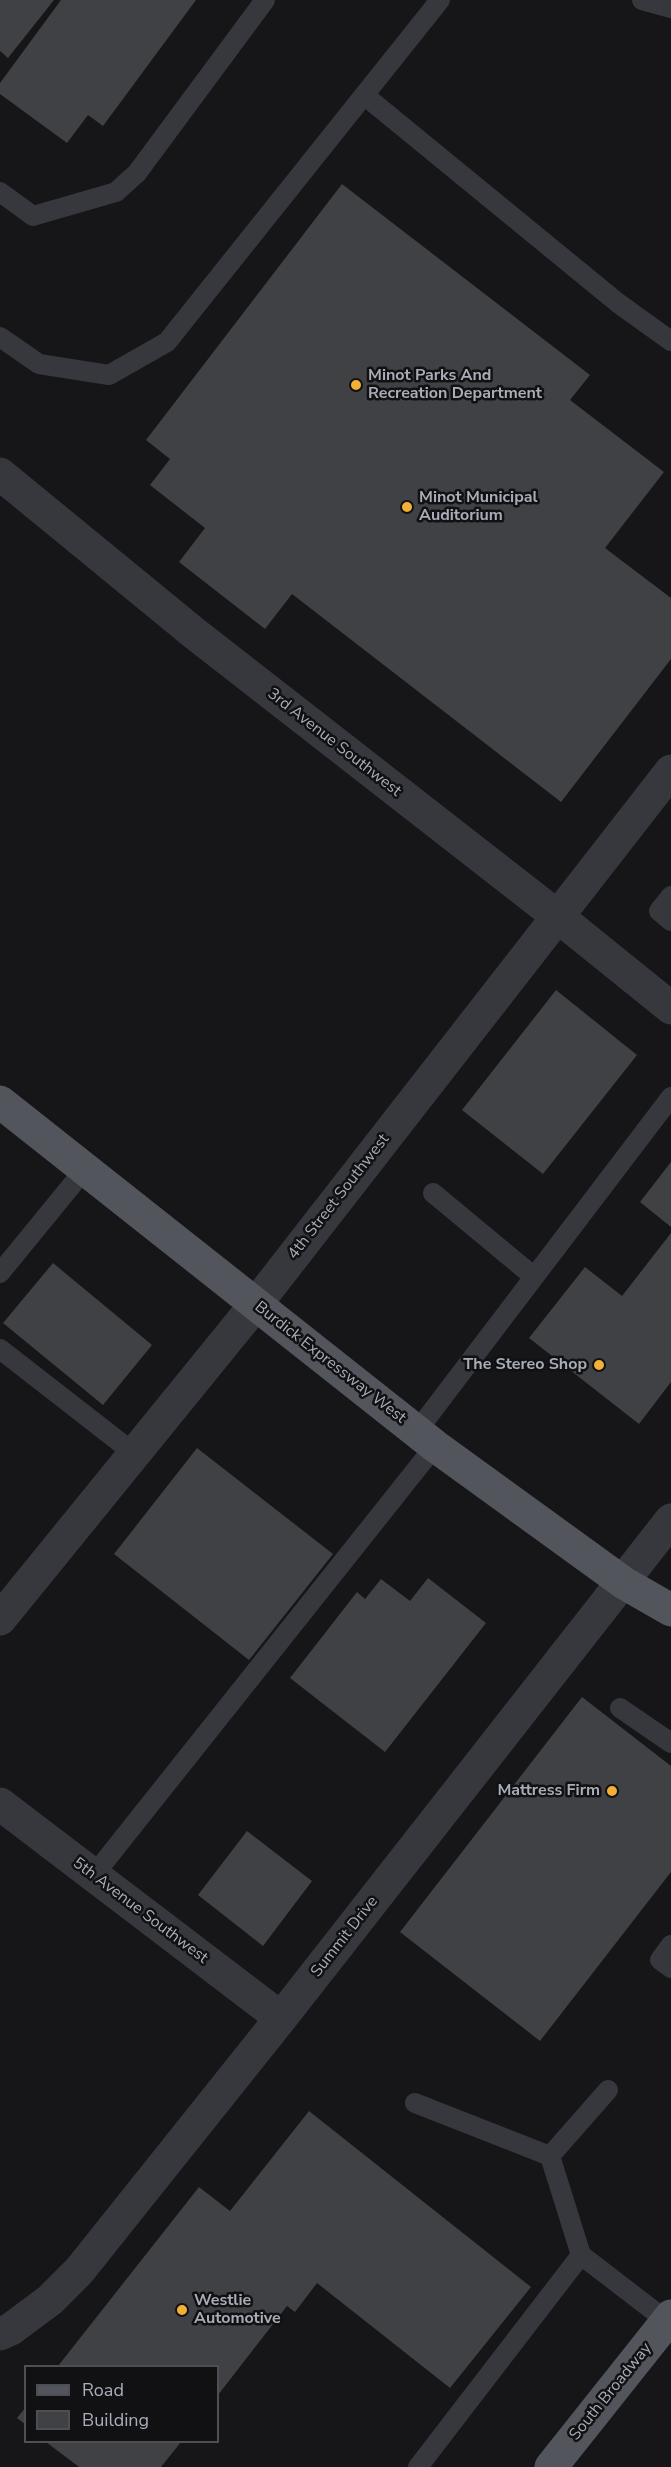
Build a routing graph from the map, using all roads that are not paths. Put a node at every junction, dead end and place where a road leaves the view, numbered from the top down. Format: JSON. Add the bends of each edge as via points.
{"nodes":[{"id":1,"x":265,"y":0,"type":"edge"},
{"id":2,"x":440,"y":0,"type":"edge"},
{"id":3,"x":642,"y":0,"type":"edge"},
{"id":4,"x":671,"y":8,"type":"edge"},
{"id":5,"x":364,"y":95,"type":"junction"},
{"id":6,"x":0,"y":192,"type":"edge"},
{"id":7,"x":0,"y":336,"type":"edge"},
{"id":8,"x":671,"y":341,"type":"edge"},
{"id":9,"x":0,"y":474,"type":"edge"},
{"id":10,"x":671,"y":771,"type":"edge"},
{"id":11,"x":671,"y":896,"type":"edge"},
{"id":12,"x":557,"y":916,"type":"junction"},
{"id":13,"x":671,"y":921,"type":"edge"},
{"id":14,"x":671,"y":1008,"type":"edge"},
{"id":15,"x":671,"y":1097,"type":"edge"},
{"id":16,"x":0,"y":1102,"type":"edge"},
{"id":17,"x":85,"y":1169,"type":"junction"},
{"id":18,"x":433,"y":1193,"type":"dead end"},
{"id":19,"x":0,"y":1273,"type":"edge"},
{"id":20,"x":533,"y":1276,"type":"junction"},
{"id":21,"x":256,"y":1304,"type":"junction"},
{"id":22,"x":0,"y":1349,"type":"edge"},
{"id":23,"x":426,"y":1438,"type":"junction"},
{"id":24,"x":135,"y":1454,"type":"junction"},
{"id":25,"x":671,"y":1520,"type":"edge"},
{"id":26,"x":624,"y":1583,"type":"junction"},
{"id":27,"x":671,"y":1610,"type":"edge"},
{"id":28,"x":0,"y":1619,"type":"edge"},
{"id":29,"x":620,"y":1708,"type":"dead end"},
{"id":30,"x":671,"y":1743,"type":"edge"},
{"id":31,"x":0,"y":1804,"type":"edge"},
{"id":32,"x":93,"y":1876,"type":"junction"},
{"id":33,"x":671,"y":1945,"type":"edge"},
{"id":34,"x":671,"y":1968,"type":"edge"},
{"id":35,"x":281,"y":2018,"type":"junction"},
{"id":36,"x":608,"y":2090,"type":"dead end"},
{"id":37,"x":414,"y":2103,"type":"dead end"},
{"id":38,"x":550,"y":2156,"type":"junction"},
{"id":39,"x":581,"y":2255,"type":"junction"},
{"id":40,"x":669,"y":2319,"type":"edge"},
{"id":41,"x":0,"y":2334,"type":"edge"},
{"id":42,"x":418,"y":2467,"type":"edge"},
{"id":43,"x":551,"y":2467,"type":"edge"}],
"edges":[{"from":1,"to":6,"type":"lane","via":[[138,173],[116,192],[33,216]]},
{"from":2,"to":5,"type":"lane"},
{"from":3,"to":4,"type":"lane"},
{"from":5,"to":7,"type":"lane","via":[[166,342],[110,375],[39,364]]},
{"from":5,"to":8,"type":"lane","via":[[618,303]]},
{"from":9,"to":12,"type":"street","name":"3rd Avenue Southwest","via":[[194,633]]},
{"from":10,"to":12,"type":"street","name":"4th Street Southwest"},
{"from":11,"to":13,"type":"lane","via":[[659,911]]},
{"from":12,"to":14,"type":"street","name":"3rd Avenue Southwest"},
{"from":12,"to":21,"type":"street","name":"4th Street Southwest"},
{"from":15,"to":20,"type":"lane"},
{"from":16,"to":17,"type":"main road","name":"Burdick Expressway West"},
{"from":17,"to":19,"type":"lane"},
{"from":17,"to":21,"type":"main road","name":"Burdick Expressway West"},
{"from":18,"to":20,"type":"lane"},
{"from":20,"to":23,"type":"lane"},
{"from":21,"to":23,"type":"main road","name":"Burdick Expressway West"},
{"from":21,"to":24,"type":"street","name":"4th Street Southwest"},
{"from":22,"to":24,"type":"lane"},
{"from":23,"to":26,"type":"main road","name":"Burdick Expressway West"},
{"from":23,"to":32,"type":"lane"},
{"from":24,"to":28,"type":"street","name":"4th Street Southwest"},
{"from":25,"to":26,"type":"street","name":"Summit Drive"},
{"from":26,"to":27,"type":"main road","name":"Burdick Expressway West"},
{"from":26,"to":35,"type":"street","name":"Summit Drive"},
{"from":29,"to":30,"type":"lane"},
{"from":31,"to":32,"type":"street","name":"5th Avenue Southwest"},
{"from":32,"to":35,"type":"street","name":"5th Avenue Southwest"},
{"from":33,"to":34,"type":"lane","via":[[660,1960]]},
{"from":35,"to":41,"type":"street","name":"Summit Drive","via":[[78,2271],[50,2300]]},
{"from":36,"to":38,"type":"lane"},
{"from":37,"to":38,"type":"lane"},
{"from":38,"to":39,"type":"lane"},
{"from":39,"to":40,"type":"lane"},
{"from":39,"to":42,"type":"lane"},
{"from":40,"to":43,"type":"main road","name":"South Broadway"}]}
